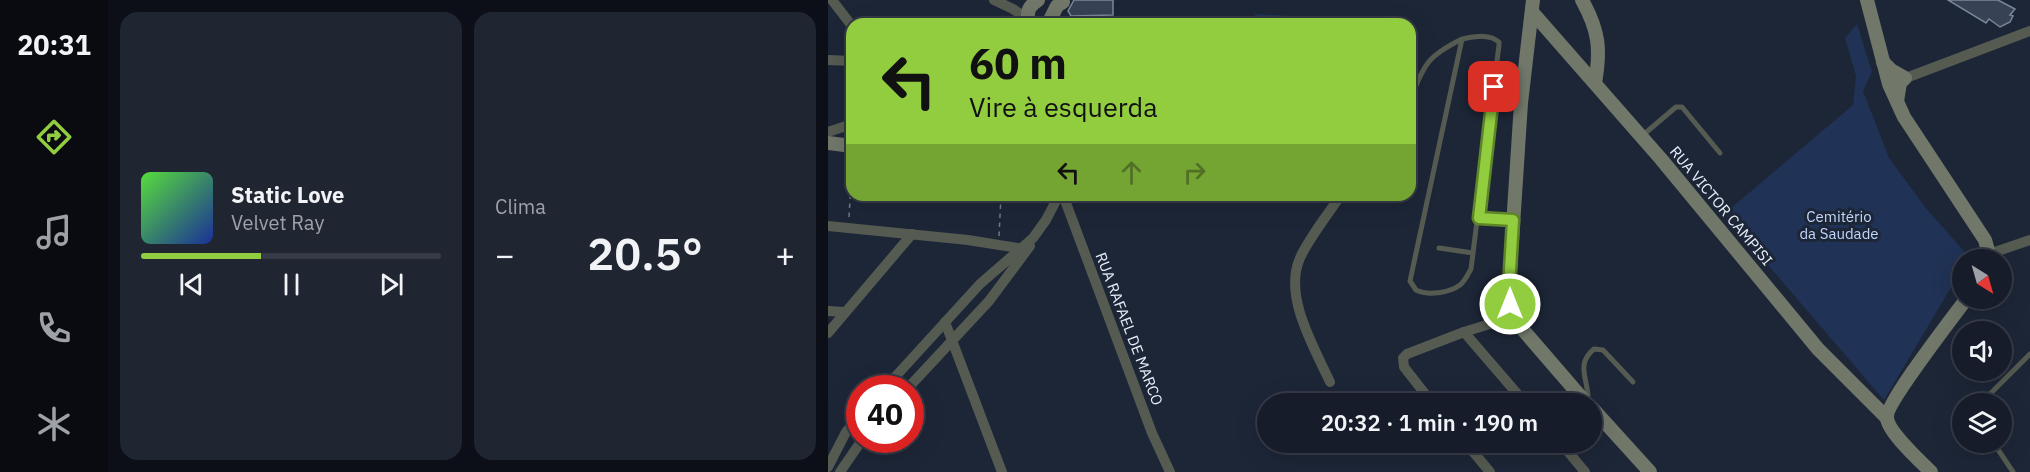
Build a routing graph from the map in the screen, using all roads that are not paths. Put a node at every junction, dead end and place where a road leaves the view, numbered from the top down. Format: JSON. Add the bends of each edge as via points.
{"nodes":[{"id":1,"x":832,"y":0,"type":"edge"},
{"id":2,"x":994,"y":0,"type":"edge"},
{"id":3,"x":1038,"y":0,"type":"edge"},
{"id":4,"x":1582,"y":0,"type":"edge"},
{"id":5,"x":1867,"y":0,"type":"edge"},
{"id":6,"x":1060,"y":1,"type":"edge"},
{"id":7,"x":1533,"y":6,"type":"edge"},
{"id":8,"x":846,"y":18,"type":"edge"},
{"id":9,"x":1027,"y":18,"type":"edge"},
{"id":10,"x":1030,"y":18,"type":"edge"},
{"id":11,"x":1050,"y":18,"type":"edge"},
{"id":12,"x":1055,"y":18,"type":"edge"},
{"id":13,"x":2030,"y":31,"type":"edge"},
{"id":14,"x":1462,"y":39,"type":"junction"},
{"id":15,"x":828,"y":60,"type":"edge"},
{"id":16,"x":846,"y":61,"type":"edge"},
{"id":17,"x":1883,"y":62,"type":"junction"},
{"id":18,"x":1905,"y":78,"type":"junction"},
{"id":19,"x":1594,"y":83,"type":"junction"},
{"id":20,"x":1416,"y":84,"type":"edge"},
{"id":21,"x":1889,"y":84,"type":"junction"},
{"id":22,"x":1897,"y":103,"type":"junction"},
{"id":23,"x":846,"y":126,"type":"edge"},
{"id":24,"x":828,"y":132,"type":"edge"},
{"id":25,"x":1641,"y":136,"type":"junction"},
{"id":26,"x":828,"y":143,"type":"edge"},
{"id":27,"x":846,"y":145,"type":"edge"},
{"id":28,"x":1720,"y":153,"type":"dead end"},
{"id":29,"x":1057,"y":201,"type":"edge"},
{"id":30,"x":1063,"y":201,"type":"edge"},
{"id":31,"x":1337,"y":201,"type":"edge"},
{"id":32,"x":1479,"y":218,"type":"junction"},
{"id":33,"x":1513,"y":220,"type":"junction"},
{"id":34,"x":828,"y":226,"type":"edge"},
{"id":35,"x":912,"y":234,"type":"junction"},
{"id":36,"x":2030,"y":240,"type":"edge"},
{"id":37,"x":1439,"y":248,"type":"dead end"},
{"id":38,"x":1025,"y":249,"type":"junction"},
{"id":39,"x":1987,"y":249,"type":"edge"},
{"id":40,"x":2008,"y":249,"type":"edge"},
{"id":41,"x":1473,"y":253,"type":"junction"},
{"id":42,"x":1959,"y":309,"type":"edge"},
{"id":43,"x":828,"y":311,"type":"edge"},
{"id":44,"x":845,"y":312,"type":"junction"},
{"id":45,"x":1512,"y":317,"type":"junction"},
{"id":46,"x":945,"y":322,"type":"junction"},
{"id":47,"x":1464,"y":332,"type":"junction"},
{"id":48,"x":828,"y":333,"type":"edge"},
{"id":49,"x":952,"y":340,"type":"junction"},
{"id":50,"x":2030,"y":354,"type":"edge"},
{"id":51,"x":897,"y":375,"type":"edge"},
{"id":52,"x":920,"y":375,"type":"edge"},
{"id":53,"x":1329,"y":382,"type":"dead end"},
{"id":54,"x":1633,"y":382,"type":"dead end"},
{"id":55,"x":1424,"y":393,"type":"edge"},
{"id":56,"x":1517,"y":393,"type":"edge"},
{"id":57,"x":1578,"y":393,"type":"edge"},
{"id":58,"x":1588,"y":393,"type":"edge"},
{"id":59,"x":1991,"y":393,"type":"edge"},
{"id":60,"x":1887,"y":418,"type":"junction"},
{"id":61,"x":1602,"y":419,"type":"edge"},
{"id":62,"x":846,"y":432,"type":"edge"},
{"id":63,"x":838,"y":446,"type":"junction"},
{"id":64,"x":1474,"y":453,"type":"edge"},
{"id":65,"x":1569,"y":453,"type":"edge"},
{"id":66,"x":2001,"y":453,"type":"edge"},
{"id":67,"x":851,"y":454,"type":"joint"},
{"id":68,"x":828,"y":467,"type":"edge"},
{"id":69,"x":840,"y":472,"type":"edge"},
{"id":70,"x":1002,"y":472,"type":"edge"},
{"id":71,"x":1170,"y":472,"type":"edge"},
{"id":72,"x":1490,"y":472,"type":"edge"},
{"id":73,"x":1585,"y":472,"type":"edge"},
{"id":74,"x":1650,"y":472,"type":"edge"},
{"id":75,"x":1930,"y":472,"type":"edge"},
{"id":76,"x":2013,"y":472,"type":"edge"}],
"edges":[{"from":1,"to":8,"type":"street"},
{"from":2,"to":9,"type":"street"},
{"from":3,"to":10,"type":"street","via":[[1029,7]]},
{"from":4,"to":19,"type":"street","via":[[1596,34],[1599,56]]},
{"from":5,"to":17,"type":"street"},
{"from":6,"to":11,"type":"street"},
{"from":6,"to":12,"type":"street"},
{"from":7,"to":19,"type":"street","name":"RUA VICTOR CAMPISI"},
{"from":7,"to":33,"type":"street"},
{"from":13,"to":18,"type":"street"},
{"from":14,"to":20,"type":"lane","via":[[1429,60]]},
{"from":14,"to":32,"type":"lane","via":[[1494,37],[1499,45]]},
{"from":14,"to":41,"type":"lane","via":[[1410,281],[1412,287],[1433,293],[1461,285],[1471,269]]},
{"from":15,"to":16,"type":"street"},
{"from":17,"to":18,"type":"street"},
{"from":17,"to":21,"type":"street"},
{"from":18,"to":21,"type":"street"},
{"from":18,"to":22,"type":"street","via":[[1900,83]]},
{"from":19,"to":25,"type":"street","name":"RUA VICTOR CAMPISI"},
{"from":21,"to":22,"type":"street"},
{"from":22,"to":39,"type":"street"},
{"from":23,"to":24,"type":"street"},
{"from":25,"to":28,"type":"lane","via":[[1676,107],[1682,107]]},
{"from":25,"to":60,"type":"street","name":"RUA VICTOR CAMPISI","via":[[1818,349]]},
{"from":26,"to":27,"type":"street"},
{"from":29,"to":38,"type":"street"},
{"from":30,"to":71,"type":"street","name":"RUA RAFAEL DE MARCO"},
{"from":31,"to":53,"type":"street","via":[[1300,258],[1295,286],[1298,310]]},
{"from":32,"to":33,"type":"lane"},
{"from":32,"to":41,"type":"lane"},
{"from":33,"to":45,"type":"street","via":[[1509,287]]},
{"from":34,"to":35,"type":"street"},
{"from":35,"to":38,"type":"street"},
{"from":35,"to":44,"type":"street"},
{"from":36,"to":40,"type":"street"},
{"from":37,"to":41,"type":"lane"},
{"from":38,"to":46,"type":"street","via":[[980,284]]},
{"from":38,"to":49,"type":"street","via":[[989,301]]},
{"from":42,"to":60,"type":"street","via":[[1890,405]]},
{"from":43,"to":44,"type":"street"},
{"from":44,"to":48,"type":"street"},
{"from":45,"to":47,"type":"street"},
{"from":45,"to":57,"type":"street"},
{"from":46,"to":49,"type":"street"},
{"from":46,"to":51,"type":"street"},
{"from":47,"to":55,"type":"street","via":[[1403,358],[1404,367]]},
{"from":47,"to":56,"type":"street"},
{"from":49,"to":52,"type":"street"},
{"from":49,"to":70,"type":"street"},
{"from":50,"to":59,"type":"lane"},
{"from":54,"to":58,"type":"lane","via":[[1603,350],[1594,349],[1583,363]]},
{"from":60,"to":75,"type":"street","name":"RUA VICTOR CAMPISI","via":[[1891,429]]},
{"from":61,"to":74,"type":"street"},
{"from":62,"to":63,"type":"street"},
{"from":63,"to":67,"type":"street"},
{"from":63,"to":68,"type":"street"},
{"from":64,"to":72,"type":"street"},
{"from":65,"to":73,"type":"street"},
{"from":66,"to":76,"type":"lane"},
{"from":67,"to":69,"type":"street"}]}
